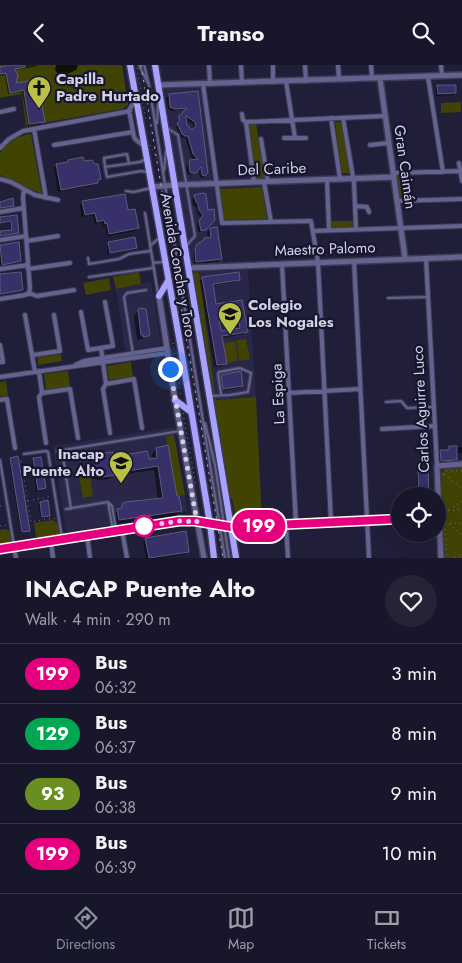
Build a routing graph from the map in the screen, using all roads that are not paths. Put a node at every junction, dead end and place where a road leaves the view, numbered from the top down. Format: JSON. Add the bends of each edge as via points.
{"nodes":[{"id":1,"x":130,"y":65,"type":"edge"},
{"id":2,"x":139,"y":65,"type":"edge"},
{"id":3,"x":144,"y":65,"type":"edge"},
{"id":4,"x":155,"y":65,"type":"edge"},
{"id":5,"x":210,"y":65,"type":"edge"},
{"id":6,"x":241,"y":65,"type":"edge"},
{"id":7,"x":273,"y":65,"type":"edge"},
{"id":8,"x":305,"y":65,"type":"edge"},
{"id":9,"x":338,"y":65,"type":"edge"},
{"id":10,"x":371,"y":65,"type":"edge"},
{"id":11,"x":441,"y":65,"type":"edge"},
{"id":12,"x":462,"y":75,"type":"edge"},
{"id":13,"x":442,"y":76,"type":"junction"},
{"id":14,"x":428,"y":77,"type":"junction"},
{"id":15,"x":372,"y":78,"type":"junction"},
{"id":16,"x":380,"y":78,"type":"junction"},
{"id":17,"x":338,"y":79,"type":"junction"},
{"id":18,"x":286,"y":81,"type":"junction"},
{"id":19,"x":306,"y":81,"type":"junction"},
{"id":20,"x":274,"y":82,"type":"junction"},
{"id":21,"x":242,"y":83,"type":"junction"},
{"id":22,"x":203,"y":84,"type":"junction"},
{"id":23,"x":210,"y":84,"type":"junction"},
{"id":24,"x":149,"y":85,"type":"junction"},
{"id":25,"x":159,"y":85,"type":"junction"},
{"id":26,"x":160,"y":93,"type":"junction"},
{"id":27,"x":136,"y":99,"type":"junction"},
{"id":28,"x":14,"y":109,"type":"dead end"},
{"id":29,"x":0,"y":111,"type":"edge"},
{"id":30,"x":130,"y":111,"type":"junction"},
{"id":31,"x":242,"y":114,"type":"dead end"},
{"id":32,"x":385,"y":116,"type":"junction"},
{"id":33,"x":331,"y":118,"type":"junction"},
{"id":34,"x":343,"y":118,"type":"junction"},
{"id":35,"x":292,"y":120,"type":"junction"},
{"id":36,"x":246,"y":122,"type":"junction"},
{"id":37,"x":156,"y":127,"type":"junction"},
{"id":38,"x":165,"y":127,"type":"junction"},
{"id":39,"x":34,"y":129,"type":"junction"},
{"id":40,"x":133,"y":132,"type":"junction"},
{"id":41,"x":295,"y":138,"type":"junction"},
{"id":42,"x":306,"y":138,"type":"dead end"},
{"id":43,"x":261,"y":139,"type":"dead end"},
{"id":44,"x":284,"y":139,"type":"dead end"},
{"id":45,"x":168,"y":142,"type":"junction"},
{"id":46,"x":389,"y":143,"type":"junction"},
{"id":47,"x":54,"y":145,"type":"dead end"},
{"id":48,"x":370,"y":145,"type":"dead end"},
{"id":49,"x":1,"y":146,"type":"edge"},
{"id":50,"x":144,"y":146,"type":"junction"},
{"id":51,"x":146,"y":158,"type":"junction"},
{"id":52,"x":460,"y":163,"type":"dead end"},
{"id":53,"x":129,"y":164,"type":"junction"},
{"id":54,"x":106,"y":167,"type":"junction"},
{"id":55,"x":461,"y":171,"type":"junction"},
{"id":56,"x":443,"y":172,"type":"junction"},
{"id":57,"x":149,"y":174,"type":"junction"},
{"id":58,"x":393,"y":175,"type":"junction"},
{"id":59,"x":164,"y":176,"type":"junction"},
{"id":60,"x":0,"y":179,"type":"edge"},
{"id":61,"x":327,"y":179,"type":"junction"},
{"id":62,"x":340,"y":179,"type":"junction"},
{"id":63,"x":353,"y":179,"type":"junction"},
{"id":64,"x":462,"y":181,"type":"edge"},
{"id":65,"x":254,"y":182,"type":"junction"},
{"id":66,"x":266,"y":182,"type":"junction"},
{"id":67,"x":216,"y":184,"type":"junction"},
{"id":68,"x":175,"y":185,"type":"junction"},
{"id":69,"x":186,"y":185,"type":"junction"},
{"id":70,"x":166,"y":186,"type":"junction"},
{"id":71,"x":151,"y":187,"type":"junction"},
{"id":72,"x":24,"y":189,"type":"junction"},
{"id":73,"x":126,"y":191,"type":"dead end"},
{"id":74,"x":46,"y":198,"type":"junction"},
{"id":75,"x":58,"y":199,"type":"dead end"},
{"id":76,"x":462,"y":199,"type":"edge"},
{"id":77,"x":397,"y":201,"type":"junction"},
{"id":78,"x":355,"y":207,"type":"junction"},
{"id":79,"x":24,"y":208,"type":"junction"},
{"id":80,"x":369,"y":211,"type":"dead end"},
{"id":81,"x":0,"y":212,"type":"edge"},
{"id":82,"x":145,"y":213,"type":"dead end"},
{"id":83,"x":271,"y":222,"type":"junction"},
{"id":84,"x":462,"y":226,"type":"edge"},
{"id":85,"x":401,"y":228,"type":"junction"},
{"id":86,"x":356,"y":229,"type":"junction"},
{"id":87,"x":329,"y":230,"type":"junction"},
{"id":88,"x":313,"y":231,"type":"junction"},
{"id":89,"x":58,"y":236,"type":"dead end"},
{"id":90,"x":160,"y":236,"type":"junction"},
{"id":91,"x":27,"y":238,"type":"junction"},
{"id":92,"x":0,"y":240,"type":"edge"},
{"id":93,"x":150,"y":246,"type":"junction"},
{"id":94,"x":186,"y":247,"type":"junction"},
{"id":95,"x":151,"y":251,"type":"junction"},
{"id":96,"x":462,"y":257,"type":"edge"},
{"id":97,"x":88,"y":258,"type":"dead end"},
{"id":98,"x":405,"y":258,"type":"junction"},
{"id":99,"x":426,"y":258,"type":"junction"},
{"id":100,"x":164,"y":261,"type":"junction"},
{"id":101,"x":354,"y":261,"type":"junction"},
{"id":102,"x":318,"y":262,"type":"junction"},
{"id":103,"x":70,"y":263,"type":"dead end"},
{"id":104,"x":153,"y":263,"type":"junction"},
{"id":105,"x":282,"y":263,"type":"junction"},
{"id":106,"x":28,"y":267,"type":"junction"},
{"id":107,"x":154,"y":268,"type":"junction"},
{"id":108,"x":188,"y":268,"type":"junction"},
{"id":109,"x":0,"y":269,"type":"edge"},
{"id":110,"x":89,"y":277,"type":"dead end"},
{"id":111,"x":168,"y":281,"type":"junction"},
{"id":112,"x":146,"y":289,"type":"dead end"},
{"id":113,"x":74,"y":290,"type":"dead end"},
{"id":114,"x":29,"y":293,"type":"junction"},
{"id":115,"x":159,"y":296,"type":"junction"},
{"id":116,"x":388,"y":297,"type":"dead end"},
{"id":117,"x":428,"y":297,"type":"junction"},
{"id":118,"x":0,"y":299,"type":"edge"},
{"id":119,"x":105,"y":302,"type":"dead end"},
{"id":120,"x":81,"y":312,"type":"dead end"},
{"id":121,"x":25,"y":315,"type":"dead end"},
{"id":122,"x":54,"y":315,"type":"dead end"},
{"id":123,"x":0,"y":345,"type":"edge"},
{"id":124,"x":101,"y":348,"type":"junction"},
{"id":125,"x":167,"y":351,"type":"junction"},
{"id":126,"x":133,"y":354,"type":"junction"},
{"id":127,"x":33,"y":355,"type":"junction"},
{"id":128,"x":103,"y":361,"type":"junction"},
{"id":129,"x":1,"y":362,"type":"edge"},
{"id":130,"x":37,"y":371,"type":"junction"},
{"id":131,"x":0,"y":377,"type":"edge"},
{"id":132,"x":106,"y":384,"type":"junction"},
{"id":133,"x":360,"y":389,"type":"junction"},
{"id":134,"x":325,"y":391,"type":"junction"},
{"id":135,"x":42,"y":393,"type":"junction"},
{"id":136,"x":289,"y":393,"type":"junction"},
{"id":137,"x":221,"y":395,"type":"junction"},
{"id":138,"x":208,"y":396,"type":"junction"},
{"id":139,"x":0,"y":400,"type":"edge"},
{"id":140,"x":175,"y":400,"type":"junction"},
{"id":141,"x":386,"y":402,"type":"dead end"},
{"id":142,"x":434,"y":407,"type":"junction"},
{"id":143,"x":202,"y":409,"type":"junction"},
{"id":144,"x":191,"y":412,"type":"junction"},
{"id":145,"x":434,"y":426,"type":"junction"},
{"id":146,"x":142,"y":428,"type":"dead end"},
{"id":147,"x":382,"y":429,"type":"dead end"},
{"id":148,"x":180,"y":431,"type":"junction"},
{"id":149,"x":110,"y":433,"type":"dead end"},
{"id":150,"x":78,"y":438,"type":"dead end"},
{"id":151,"x":46,"y":443,"type":"dead end"},
{"id":152,"x":15,"y":448,"type":"dead end"},
{"id":153,"x":62,"y":450,"type":"junction"},
{"id":154,"x":57,"y":451,"type":"dead end"},
{"id":155,"x":24,"y":454,"type":"dead end"},
{"id":156,"x":0,"y":460,"type":"edge"},
{"id":157,"x":462,"y":464,"type":"edge"},
{"id":158,"x":436,"y":466,"type":"junction"},
{"id":159,"x":439,"y":487,"type":"edge"},
{"id":160,"x":66,"y":509,"type":"dead end"},
{"id":161,"x":71,"y":509,"type":"junction"},
{"id":162,"x":391,"y":520,"type":"edge"},
{"id":163,"x":367,"y":521,"type":"junction"},
{"id":164,"x":197,"y":522,"type":"junction"},
{"id":165,"x":331,"y":522,"type":"junction"},
{"id":166,"x":210,"y":524,"type":"junction"},
{"id":167,"x":296,"y":524,"type":"junction"},
{"id":168,"x":286,"y":525,"type":"junction"},
{"id":169,"x":225,"y":526,"type":"junction"},
{"id":170,"x":117,"y":531,"type":"junction"},
{"id":171,"x":87,"y":535,"type":"junction"},
{"id":172,"x":62,"y":539,"type":"junction"},
{"id":173,"x":50,"y":541,"type":"junction"},
{"id":174,"x":441,"y":542,"type":"edge"},
{"id":175,"x":14,"y":547,"type":"junction"},
{"id":176,"x":0,"y":549,"type":"edge"},
{"id":177,"x":16,"y":558,"type":"edge"},
{"id":178,"x":53,"y":558,"type":"edge"},
{"id":179,"x":90,"y":558,"type":"edge"},
{"id":180,"x":127,"y":558,"type":"edge"},
{"id":181,"x":204,"y":558,"type":"edge"},
{"id":182,"x":214,"y":558,"type":"edge"},
{"id":183,"x":225,"y":558,"type":"edge"},
{"id":184,"x":230,"y":558,"type":"edge"},
{"id":185,"x":236,"y":558,"type":"edge"},
{"id":186,"x":288,"y":558,"type":"edge"},
{"id":187,"x":369,"y":558,"type":"edge"},
{"id":188,"x":441,"y":558,"type":"edge"}],
"edges":[{"from":1,"to":27,"type":"main road","name":"Avenida Concha y Toro"},
{"from":2,"to":24,"type":"lane"},
{"from":3,"to":24,"type":"lane"},
{"from":4,"to":25,"type":"main road","name":"Avenida Concha y Toro"},
{"from":5,"to":23,"type":"street"},
{"from":6,"to":21,"type":"street"},
{"from":7,"to":20,"type":"street"},
{"from":8,"to":19,"type":"street"},
{"from":9,"to":17,"type":"street"},
{"from":10,"to":15,"type":"street"},
{"from":11,"to":13,"type":"street"},
{"from":12,"to":13,"type":"street"},
{"from":13,"to":14,"type":"street"},
{"from":14,"to":16,"type":"street"},
{"from":14,"to":56,"type":"street"},
{"from":15,"to":16,"type":"street"},
{"from":15,"to":17,"type":"street"},
{"from":16,"to":32,"type":"street","name":"Gran Caimán"},
{"from":17,"to":19,"type":"street"},
{"from":18,"to":19,"type":"street"},
{"from":18,"to":20,"type":"street"},
{"from":18,"to":35,"type":"street"},
{"from":20,"to":21,"type":"street"},
{"from":21,"to":23,"type":"street"},
{"from":22,"to":23,"type":"street"},
{"from":22,"to":25,"type":"street"},
{"from":22,"to":67,"type":"street"},
{"from":24,"to":37,"type":"lane"},
{"from":25,"to":26,"type":"main road","name":"Avenida Concha y Toro"},
{"from":26,"to":37,"type":"lane"},
{"from":26,"to":38,"type":"main road","name":"Avenida Concha y Toro"},
{"from":27,"to":30,"type":"street"},
{"from":27,"to":50,"type":"main road","name":"Avenida Concha y Toro"},
{"from":28,"to":29,"type":"street"},
{"from":30,"to":39,"type":"street"},
{"from":30,"to":40,"type":"street"},
{"from":31,"to":36,"type":"street"},
{"from":32,"to":34,"type":"street"},
{"from":32,"to":46,"type":"street","name":"Gran Caimán"},
{"from":33,"to":34,"type":"street"},
{"from":33,"to":35,"type":"street"},
{"from":33,"to":62,"type":"street"},
{"from":34,"to":63,"type":"street"},
{"from":35,"to":36,"type":"street"},
{"from":35,"to":41,"type":"street"},
{"from":36,"to":65,"type":"street"},
{"from":37,"to":59,"type":"lane"},
{"from":38,"to":45,"type":"main road","name":"Avenida Concha y Toro"},
{"from":38,"to":69,"type":"lane","via":[[178,135]]},
{"from":39,"to":49,"type":"street","via":[[18,133]]},
{"from":39,"to":74,"type":"street"},
{"from":40,"to":47,"type":"street"},
{"from":40,"to":50,"type":"street","via":[[135,139]]},
{"from":41,"to":42,"type":"street"},
{"from":41,"to":44,"type":"street"},
{"from":43,"to":66,"type":"street"},
{"from":45,"to":59,"type":"lane"},
{"from":45,"to":68,"type":"main road","name":"Avenida Concha y Toro"},
{"from":46,"to":48,"type":"street"},
{"from":46,"to":58,"type":"street","name":"Gran Caimán"},
{"from":50,"to":51,"type":"main road","name":"Avenida Concha y Toro"},
{"from":51,"to":53,"type":"lane"},
{"from":51,"to":57,"type":"main road","name":"Avenida Concha y Toro"},
{"from":52,"to":55,"type":"street"},
{"from":53,"to":54,"type":"lane"},
{"from":53,"to":54,"type":"lane","via":[[127,154],[104,158]]},
{"from":54,"to":57,"type":"lane","via":[[107,177],[141,171]]},
{"from":55,"to":56,"type":"street"},
{"from":55,"to":64,"type":"street"},
{"from":56,"to":58,"type":"street"},
{"from":57,"to":71,"type":"main road","name":"Avenida Concha y Toro"},
{"from":58,"to":63,"type":"street","name":"Del Caribe"},
{"from":58,"to":77,"type":"street","name":"Gran Caimán"},
{"from":59,"to":70,"type":"lane"},
{"from":60,"to":72,"type":"street"},
{"from":61,"to":62,"type":"street","name":"Del Caribe"},
{"from":61,"to":66,"type":"street","name":"Del Caribe"},
{"from":61,"to":87,"type":"street"},
{"from":62,"to":63,"type":"street","name":"Del Caribe"},
{"from":63,"to":78,"type":"street"},
{"from":65,"to":66,"type":"street","name":"Del Caribe"},
{"from":65,"to":67,"type":"street","name":"Del Caribe"},
{"from":66,"to":83,"type":"street"},
{"from":67,"to":69,"type":"street","name":"Del Caribe"},
{"from":67,"to":83,"type":"street","via":[[222,223]]},
{"from":68,"to":69,"type":"street","name":"Del Caribe"},
{"from":68,"to":70,"type":"street","name":"Del Caribe"},
{"from":68,"to":94,"type":"main road","name":"Avenida Concha y Toro"},
{"from":69,"to":94,"type":"lane","via":[[195,236]]},
{"from":70,"to":71,"type":"street","name":"Del Caribe"},
{"from":70,"to":143,"type":"lane"},
{"from":71,"to":73,"type":"lane"},
{"from":71,"to":90,"type":"main road","name":"Avenida Concha y Toro"},
{"from":72,"to":74,"type":"street"},
{"from":72,"to":79,"type":"street"},
{"from":74,"to":75,"type":"street"},
{"from":76,"to":77,"type":"street"},
{"from":77,"to":85,"type":"street","name":"Gran Caimán"},
{"from":78,"to":80,"type":"street","via":[[367,207]]},
{"from":78,"to":86,"type":"street"},
{"from":79,"to":81,"type":"street"},
{"from":79,"to":91,"type":"street"},
{"from":82,"to":93,"type":"lane"},
{"from":83,"to":88,"type":"street","via":[[311,221]]},
{"from":84,"to":85,"type":"street"},
{"from":85,"to":86,"type":"street"},
{"from":85,"to":98,"type":"street","name":"Gran Caimán"},
{"from":86,"to":87,"type":"street"},
{"from":87,"to":88,"type":"street"},
{"from":88,"to":102,"type":"street"},
{"from":89,"to":91,"type":"street"},
{"from":90,"to":93,"type":"lane"},
{"from":90,"to":100,"type":"main road","name":"Avenida Concha y Toro"},
{"from":91,"to":92,"type":"street"},
{"from":91,"to":106,"type":"street"},
{"from":93,"to":95,"type":"lane"},
{"from":94,"to":108,"type":"main road","name":"Avenida Concha y Toro"},
{"from":95,"to":97,"type":"lane","via":[[89,264]]},
{"from":95,"to":104,"type":"lane"},
{"from":96,"to":99,"type":"street","name":"Maestro Palomo"},
{"from":98,"to":99,"type":"street","name":"Maestro Palomo"},
{"from":98,"to":101,"type":"street","name":"Maestro Palomo"},
{"from":99,"to":117,"type":"street","name":"Carlos Aguirre Luco"},
{"from":100,"to":104,"type":"lane"},
{"from":100,"to":111,"type":"main road","name":"Avenida Concha y Toro"},
{"from":101,"to":102,"type":"street","name":"Maestro Palomo"},
{"from":101,"to":133,"type":"street"},
{"from":102,"to":105,"type":"street","name":"Maestro Palomo"},
{"from":102,"to":134,"type":"street"},
{"from":103,"to":106,"type":"street"},
{"from":104,"to":107,"type":"lane"},
{"from":105,"to":108,"type":"street","name":"Maestro Palomo"},
{"from":105,"to":136,"type":"street","name":"La Espiga"},
{"from":106,"to":109,"type":"street"},
{"from":106,"to":114,"type":"street"},
{"from":107,"to":110,"type":"lane"},
{"from":107,"to":115,"type":"lane"},
{"from":108,"to":138,"type":"main road","name":"Avenida Concha y Toro"},
{"from":111,"to":115,"type":"main road"},
{"from":111,"to":144,"type":"main road","name":"Avenida Concha y Toro"},
{"from":112,"to":126,"type":"lane","via":[[127,293],[124,297]]},
{"from":113,"to":114,"type":"street","via":[[37,296]]},
{"from":114,"to":118,"type":"street"},
{"from":115,"to":125,"type":"street","name":"Avenida Concha y Toro"},
{"from":116,"to":117,"type":"lane"},
{"from":117,"to":142,"type":"street","name":"Carlos Aguirre Luco"},
{"from":119,"to":124,"type":"street","via":[[113,346]]},
{"from":120,"to":124,"type":"street","via":[[88,350]]},
{"from":121,"to":127,"type":"street"},
{"from":122,"to":127,"type":"street","via":[[60,351]]},
{"from":123,"to":129,"type":"street"},
{"from":124,"to":128,"type":"street"},
{"from":125,"to":126,"type":"street"},
{"from":125,"to":128,"type":"street"},
{"from":125,"to":140,"type":"street","name":"Avenida Concha y Toro"},
{"from":126,"to":128,"type":"street"},
{"from":127,"to":130,"type":"street"},
{"from":128,"to":130,"type":"street"},
{"from":128,"to":132,"type":"street"},
{"from":130,"to":131,"type":"street"},
{"from":130,"to":135,"type":"street"},
{"from":132,"to":146,"type":"street","via":[[134,379]]},
{"from":132,"to":149,"type":"street","via":[[103,389]]},
{"from":133,"to":134,"type":"street"},
{"from":133,"to":163,"type":"street"},
{"from":134,"to":136,"type":"street"},
{"from":134,"to":165,"type":"street"},
{"from":135,"to":150,"type":"street","via":[[70,389]]},
{"from":135,"to":151,"type":"street","via":[[39,397]]},
{"from":136,"to":167,"type":"street","name":"La Espiga"},
{"from":137,"to":137,"type":"lane","via":[[248,392],[251,373],[240,368],[219,372]]},
{"from":137,"to":138,"type":"lane"},
{"from":138,"to":169,"type":"main road","name":"Avenida Concha y Toro"},
{"from":139,"to":152,"type":"street","via":[[7,399]]},
{"from":140,"to":144,"type":"main road"},
{"from":140,"to":148,"type":"street","name":"Avenida Concha y Toro"},
{"from":141,"to":142,"type":"lane","via":[[401,401],[407,408]]},
{"from":142,"to":145,"type":"street","name":"Carlos Aguirre Luco"},
{"from":143,"to":169,"type":"lane"},
{"from":143,"to":169,"type":"lane"},
{"from":144,"to":166,"type":"main road","name":"Avenida Concha y Toro"},
{"from":145,"to":147,"type":"street"},
{"from":145,"to":158,"type":"street","name":"Carlos Aguirre Luco"},
{"from":148,"to":153,"type":"lane"},
{"from":148,"to":164,"type":"street","name":"Avenida Concha y Toro"},
{"from":153,"to":154,"type":"lane"},
{"from":153,"to":161,"type":"lane"},
{"from":155,"to":172,"type":"lane","via":[[48,452]]},
{"from":156,"to":175,"type":"lane"},
{"from":157,"to":158,"type":"street"},
{"from":158,"to":159,"type":"street","name":"Carlos Aguirre Luco"},
{"from":160,"to":161,"type":"lane"},
{"from":161,"to":170,"type":"lane","via":[[108,503]]},
{"from":162,"to":163,"type":"street"},
{"from":163,"to":165,"type":"street"},
{"from":163,"to":187,"type":"street"},
{"from":164,"to":166,"type":"street"},
{"from":164,"to":170,"type":"street","via":[[179,521]]},
{"from":164,"to":181,"type":"street","name":"Avenida Concha y Toro"},
{"from":165,"to":167,"type":"street"},
{"from":166,"to":169,"type":"street"},
{"from":166,"to":182,"type":"main road","name":"Avenida Concha y Toro"},
{"from":167,"to":168,"type":"street"},
{"from":168,"to":169,"type":"street"},
{"from":168,"to":186,"type":"street"},
{"from":169,"to":183,"type":"lane"},
{"from":169,"to":184,"type":"lane"},
{"from":169,"to":185,"type":"main road","name":"Avenida Concha y Toro"},
{"from":170,"to":171,"type":"street"},
{"from":170,"to":180,"type":"street"},
{"from":171,"to":172,"type":"street"},
{"from":171,"to":179,"type":"street"},
{"from":172,"to":173,"type":"street"},
{"from":173,"to":175,"type":"street"},
{"from":173,"to":178,"type":"street"},
{"from":174,"to":188,"type":"street","name":"Carlos Aguirre Luco"},
{"from":175,"to":176,"type":"street"},
{"from":175,"to":177,"type":"street"}]}
